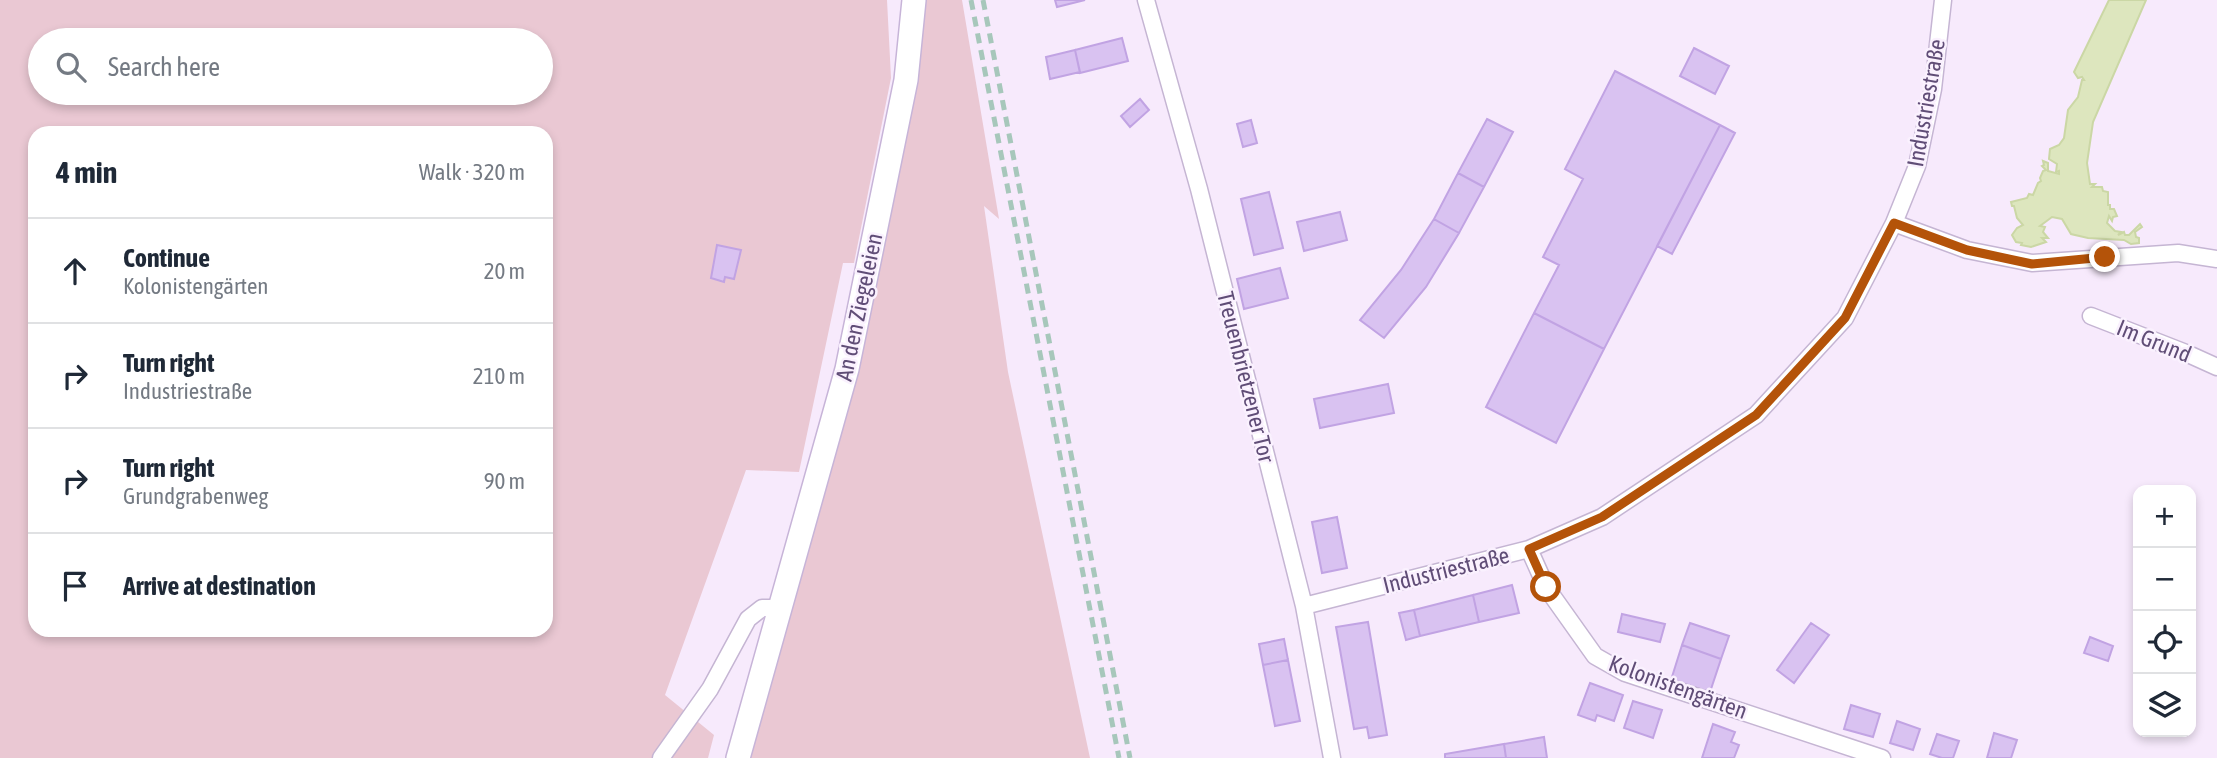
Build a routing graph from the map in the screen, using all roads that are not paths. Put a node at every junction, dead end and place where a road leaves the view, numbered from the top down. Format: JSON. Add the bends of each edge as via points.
{"nodes":[{"id":1,"x":914,"y":0,"type":"edge"},
{"id":2,"x":1146,"y":0,"type":"edge"},
{"id":3,"x":1943,"y":0,"type":"edge"},
{"id":4,"x":1894,"y":223,"type":"junction"},
{"id":5,"x":2217,"y":259,"type":"edge"},
{"id":6,"x":2091,"y":316,"type":"dead end"},
{"id":7,"x":2217,"y":367,"type":"edge"},
{"id":8,"x":1529,"y":549,"type":"junction"},
{"id":9,"x":1304,"y":606,"type":"junction"},
{"id":10,"x":780,"y":608,"type":"junction"},
{"id":11,"x":661,"y":758,"type":"edge"},
{"id":12,"x":738,"y":758,"type":"edge"},
{"id":13,"x":1332,"y":758,"type":"edge"},
{"id":14,"x":1882,"y":758,"type":"edge"}],
"edges":[{"from":1,"to":10,"type":"street","name":"An den Ziegeleien","via":[[906,80],[847,369]]},
{"from":2,"to":9,"type":"street","name":"Treuenbrietzener Tor","via":[[1199,189]]},
{"from":3,"to":4,"type":"street","name":"Industriestraße","via":[[1933,89],[1917,166]]},
{"from":4,"to":5,"type":"street","via":[[1967,250],[2032,264],[2178,253]]},
{"from":4,"to":8,"type":"street","name":"Industriestraße","via":[[1845,318],[1756,415],[1602,517]]},
{"from":6,"to":7,"type":"street","name":"Im Grund"},
{"from":8,"to":9,"type":"street","name":"Industriestraße"},
{"from":8,"to":14,"type":"street","name":"Kolonistengärten","via":[[1546,587],[1595,656],[1625,673]]},
{"from":9,"to":13,"type":"street","name":"Treuenbrietzener Tor"},
{"from":10,"to":11,"type":"street","via":[[762,608],[748,619],[710,689]]},
{"from":10,"to":12,"type":"street","name":"An den Ziegeleien"}]}
